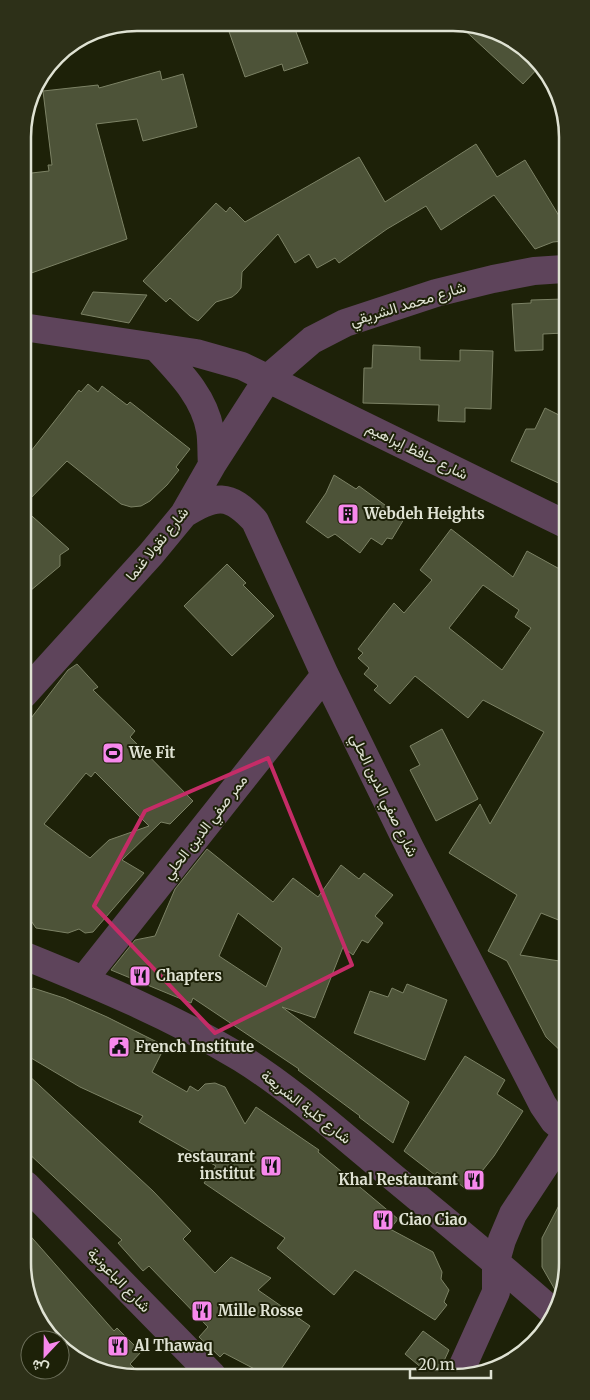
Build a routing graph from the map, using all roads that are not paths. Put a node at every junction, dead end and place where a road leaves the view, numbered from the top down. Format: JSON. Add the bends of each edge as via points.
{"nodes":[{"id":1,"x":559,"y":270,"type":"edge"},
{"id":2,"x":31,"y":327,"type":"edge"},
{"id":3,"x":156,"y":347,"type":"junction"},
{"id":4,"x":268,"y":378,"type":"junction"},
{"id":5,"x":212,"y":465,"type":"junction"},
{"id":6,"x":184,"y":514,"type":"junction"},
{"id":7,"x":559,"y":521,"type":"edge"},
{"id":8,"x":326,"y":675,"type":"junction"},
{"id":9,"x":31,"y":687,"type":"edge"},
{"id":10,"x":31,"y":958,"type":"edge"},
{"id":11,"x":84,"y":979,"type":"junction"},
{"id":12,"x":559,"y":1125,"type":"edge"},
{"id":13,"x":559,"y":1144,"type":"edge"},
{"id":14,"x":31,"y":1190,"type":"edge"},
{"id":15,"x":496,"y":1261,"type":"junction"},
{"id":16,"x":549,"y":1308,"type":"edge"},
{"id":17,"x":462,"y":1368,"type":"edge"},
{"id":18,"x":206,"y":1369,"type":"edge"}],
"edges":[{"from":1,"to":4,"type":"street","name":"شارع محمد الشريقي","via":[[534,271],[436,293],[345,323],[312,340]]},
{"from":2,"to":3,"type":"street","name":"شارع حافظ إبراهيم"},
{"from":3,"to":4,"type":"street","name":"شارع حافظ إبراهيم","via":[[196,353],[242,366]]},
{"from":3,"to":5,"type":"street","via":[[197,395],[210,430]]},
{"from":4,"to":5,"type":"street","name":"شارع نقولا غنما"},
{"from":4,"to":7,"type":"street","name":"شارع حافظ إبراهيم"},
{"from":5,"to":6,"type":"street","name":"شارع نقولا غنما"},
{"from":6,"to":8,"type":"street","name":"شارع صفي الدين الحلي","via":[[202,503],[220,499],[232,500],[244,508],[254,521]]},
{"from":6,"to":9,"type":"street","name":"شارع نقولا غنما","via":[[97,625]]},
{"from":8,"to":11,"type":"street","name":"ممر صفي الدين الحلي"},
{"from":8,"to":12,"type":"street","name":"شارع صفي الدين الحلي","via":[[527,1077]]},
{"from":10,"to":11,"type":"street","name":"شارع كلية الشريعة"},
{"from":11,"to":15,"type":"street","name":"شارع كلية الشريعة","via":[[242,1059],[342,1134]]},
{"from":13,"to":15,"type":"street","via":[[513,1214]]},
{"from":14,"to":18,"type":"street","name":"شارع الباعونية"},
{"from":15,"to":16,"type":"street","name":"شارع كلية الشريعة"},
{"from":15,"to":17,"type":"street","via":[[496,1292]]}]}
